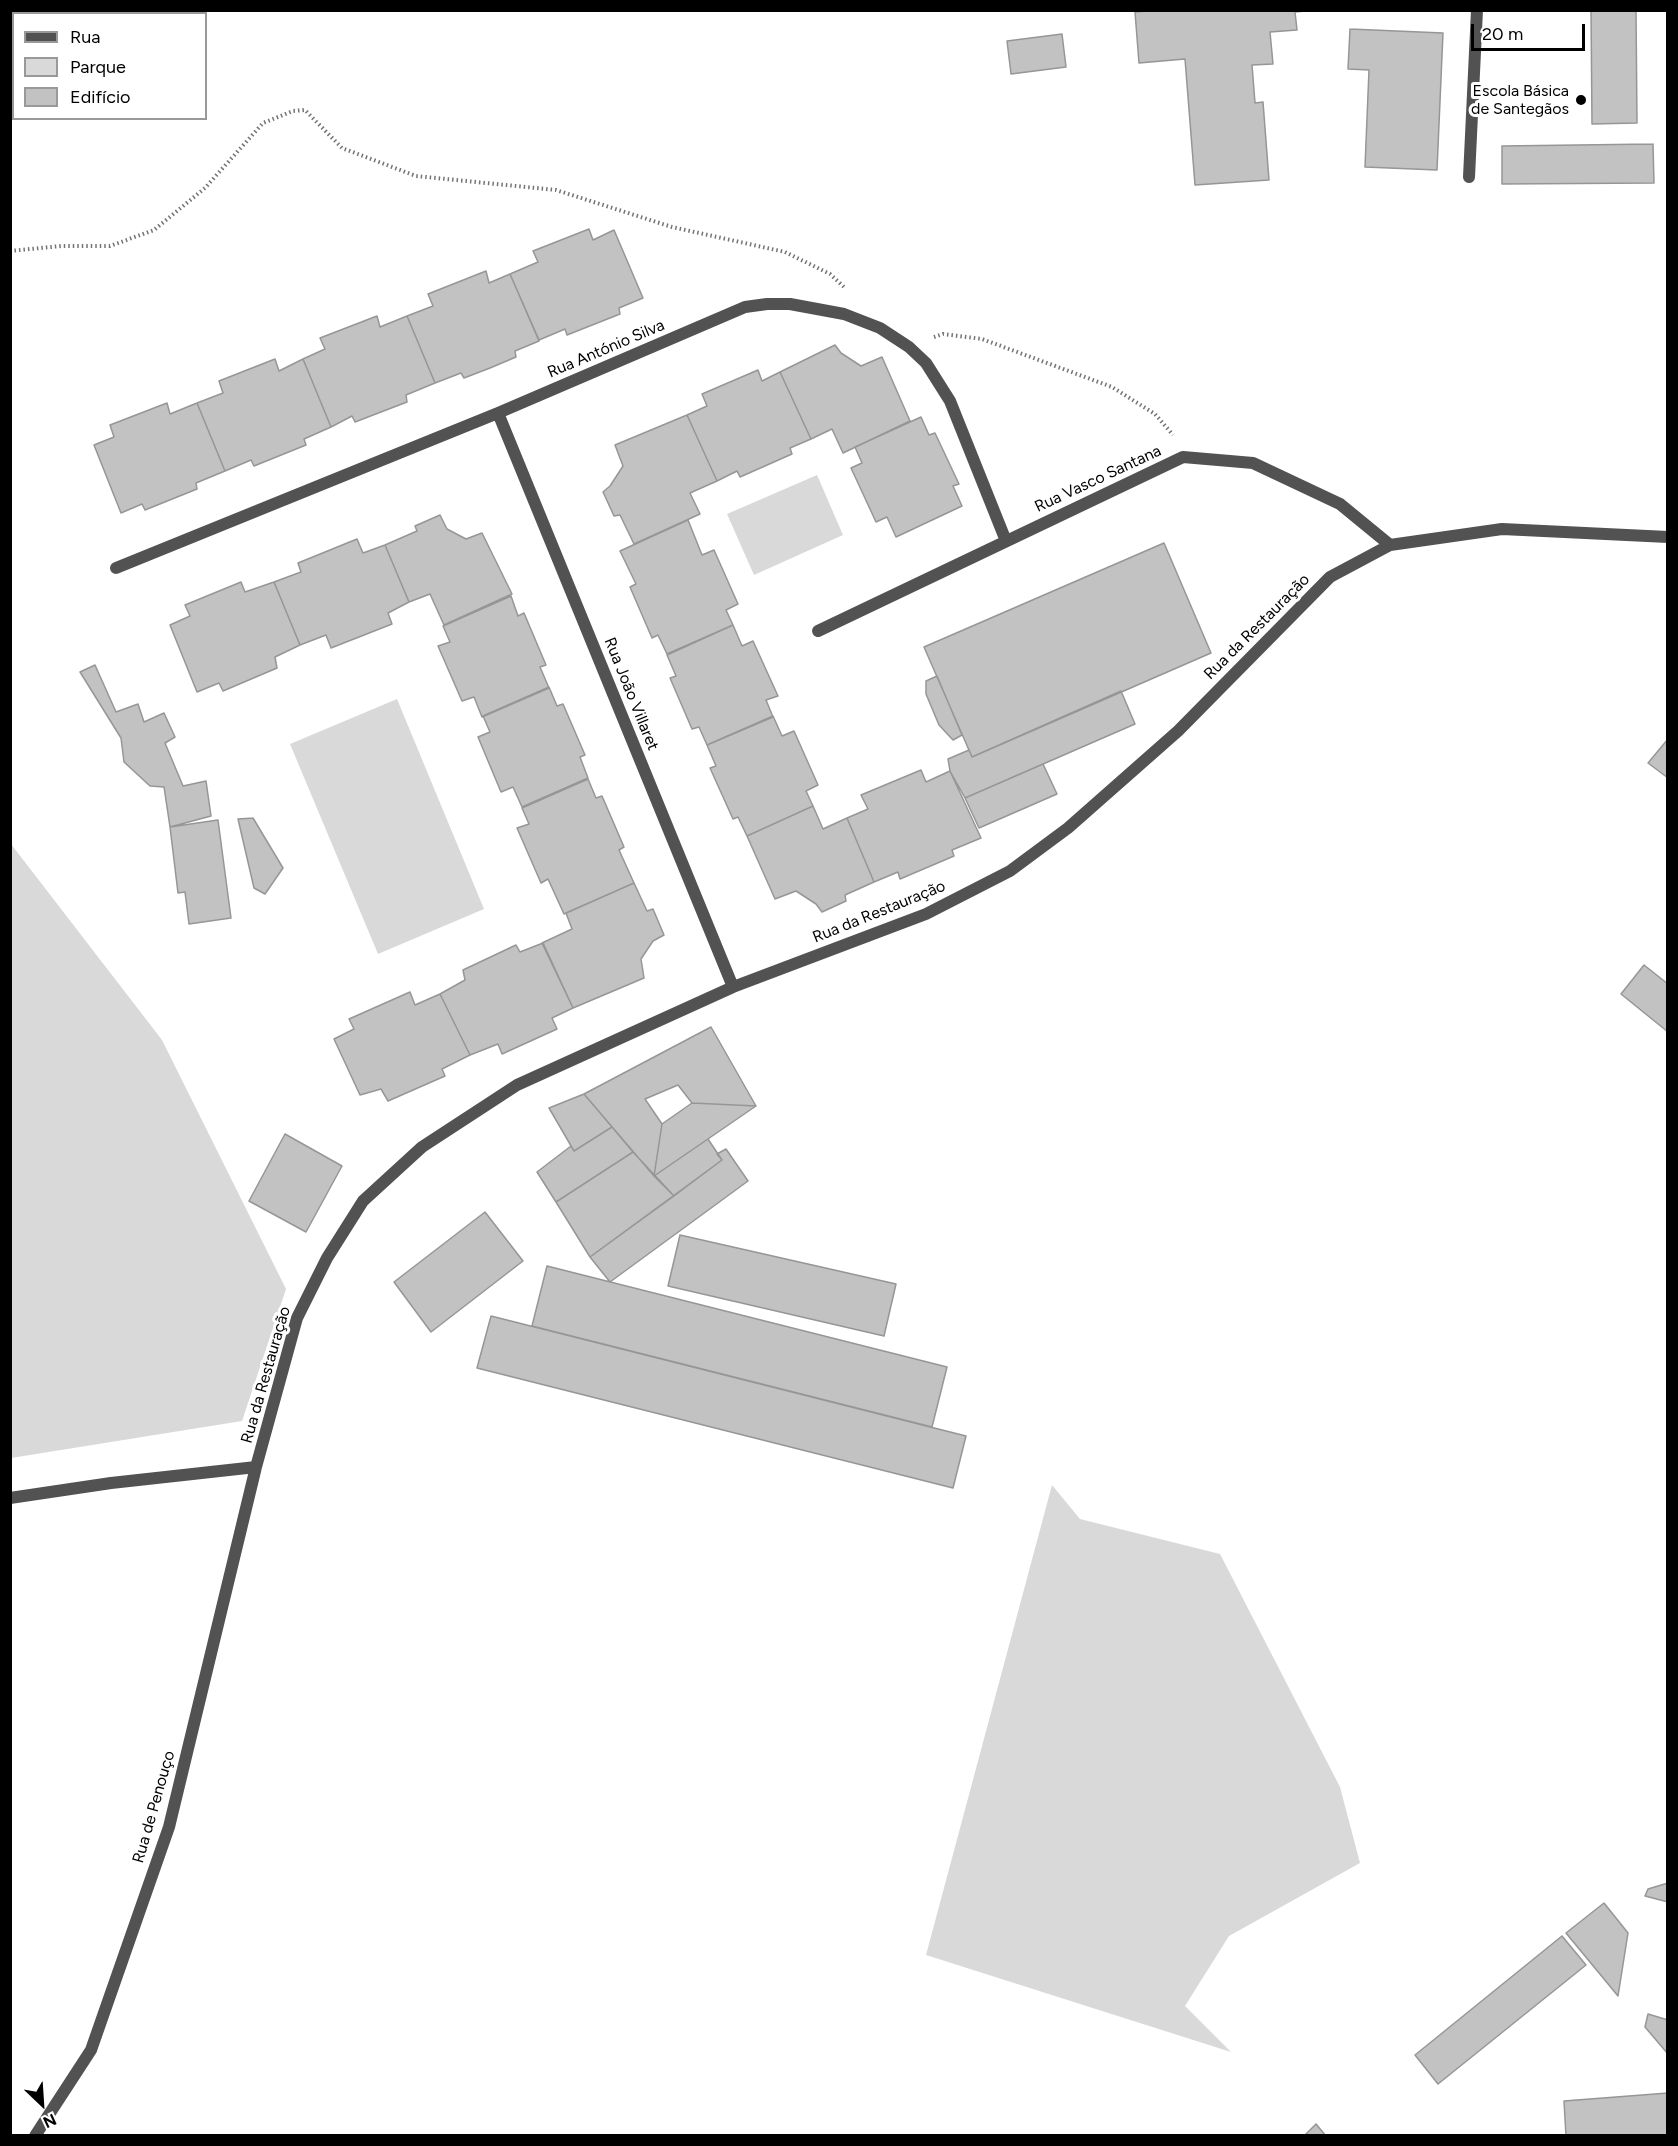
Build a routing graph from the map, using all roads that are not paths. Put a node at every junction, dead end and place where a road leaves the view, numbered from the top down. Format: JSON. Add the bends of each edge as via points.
{"nodes":[{"id":1,"x":1477,"y":10,"type":"edge"},
{"id":2,"x":1469,"y":177,"type":"dead end"},
{"id":3,"x":498,"y":413,"type":"junction"},
{"id":4,"x":1668,"y":537,"type":"edge"},
{"id":5,"x":1006,"y":541,"type":"junction"},
{"id":6,"x":1390,"y":545,"type":"junction"},
{"id":7,"x":116,"y":568,"type":"dead end"},
{"id":8,"x":818,"y":631,"type":"dead end"},
{"id":9,"x":733,"y":987,"type":"junction"},
{"id":10,"x":256,"y":1467,"type":"junction"},
{"id":11,"x":10,"y":1498,"type":"edge"},
{"id":12,"x":34,"y":2136,"type":"edge"}],
"edges":[{"from":1,"to":2,"type":"street"},
{"from":3,"to":5,"type":"street","name":"Rua António Silva","via":[[746,307],[790,304],[844,314],[880,328],[926,363],[950,401]]},
{"from":3,"to":7,"type":"street","name":"Rua António Silva"},
{"from":3,"to":9,"type":"street","name":"Rua João Villaret"},
{"from":4,"to":6,"type":"street","name":"Rua da Restauração","via":[[1502,529]]},
{"from":5,"to":6,"type":"street","name":"Rua Vasco Santana","via":[[1183,457],[1253,463],[1340,504]]},
{"from":5,"to":8,"type":"street","name":"Rua Vasco Santana"},
{"from":6,"to":9,"type":"street","name":"Rua da Restauração","via":[[1330,577],[1178,731],[1068,828],[1010,871],[926,914]]},
{"from":9,"to":10,"type":"street","name":"Rua da Restauração","via":[[496,1097],[422,1147],[363,1201],[327,1258],[297,1318]]},
{"from":10,"to":11,"type":"street"},
{"from":10,"to":12,"type":"street","name":"Rua de Penouço","via":[[169,1827],[91,2050]]}]}
